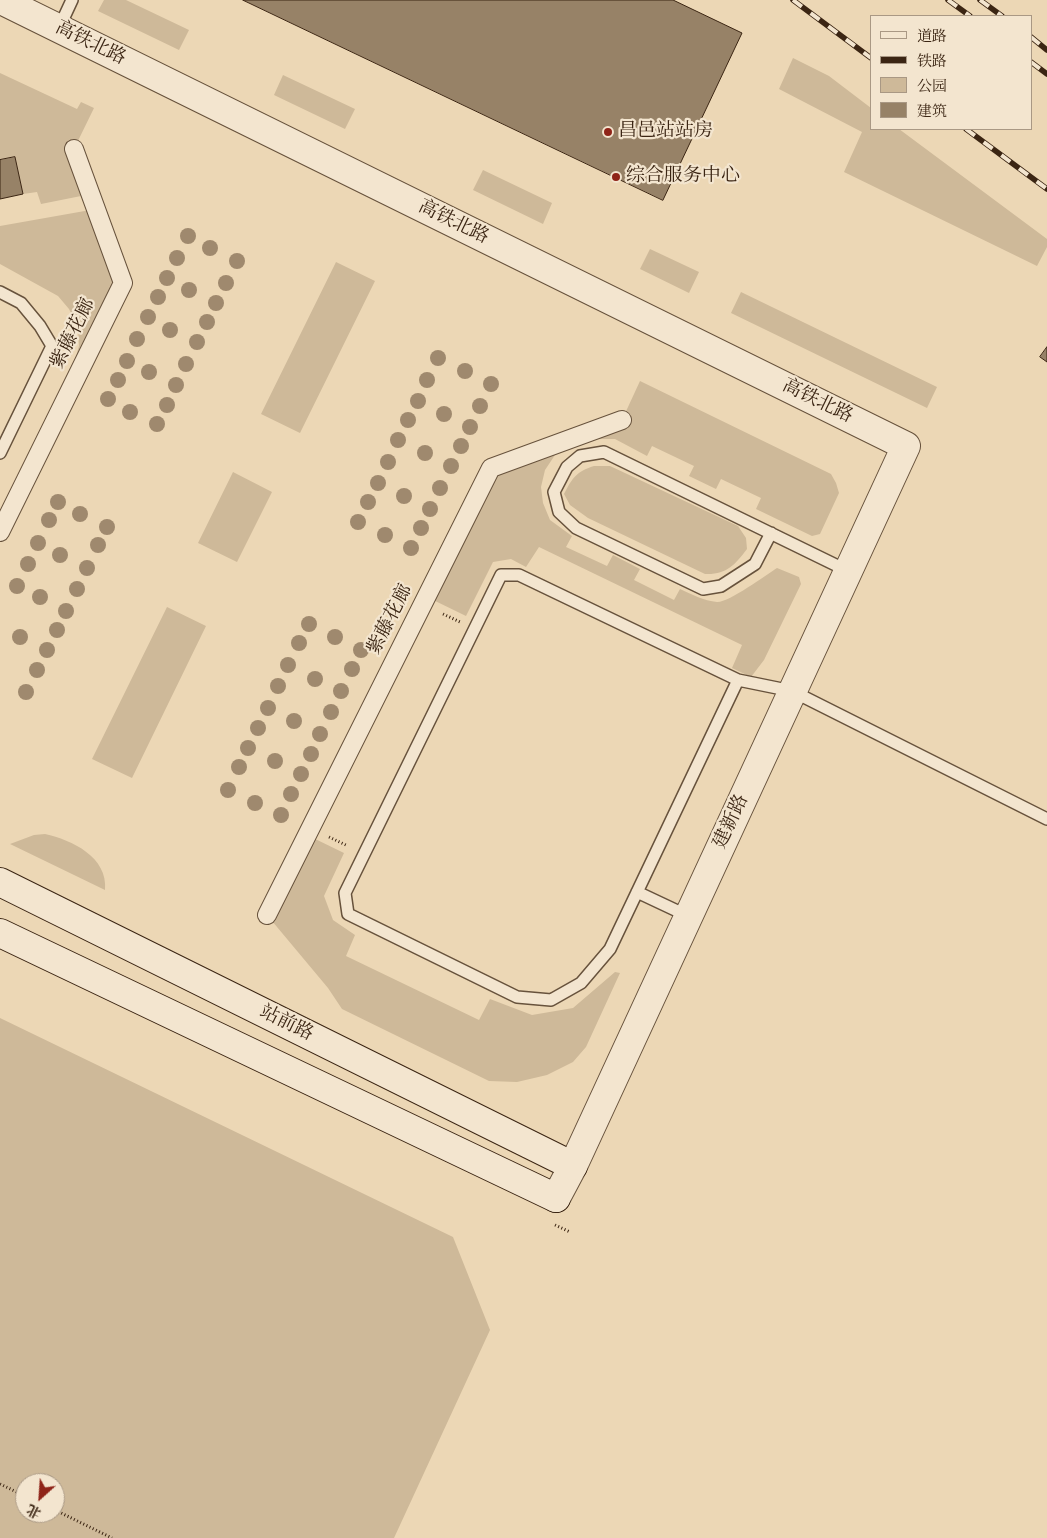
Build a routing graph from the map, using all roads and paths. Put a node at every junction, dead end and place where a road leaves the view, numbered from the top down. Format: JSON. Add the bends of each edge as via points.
{"nodes":[{"id":1,"x":1,"y":0,"type":"edge"},
{"id":2,"x":72,"y":0,"type":"edge"},
{"id":3,"x":59,"y":28,"type":"junction"},
{"id":4,"x":74,"y":149,"type":"dead end"},
{"id":5,"x":0,"y":292,"type":"edge"},
{"id":6,"x":622,"y":420,"type":"dead end"},
{"id":7,"x":906,"y":446,"type":"joint"},
{"id":8,"x":0,"y":453,"type":"edge"},
{"id":9,"x":0,"y":532,"type":"edge"},
{"id":10,"x":771,"y":533,"type":"junction"},
{"id":11,"x":848,"y":571,"type":"junction"},
{"id":12,"x":738,"y":680,"type":"junction"},
{"id":13,"x":792,"y":691,"type":"junction"},
{"id":14,"x":1047,"y":818,"type":"edge"},
{"id":15,"x":0,"y":882,"type":"edge"},
{"id":16,"x":637,"y":892,"type":"junction"},
{"id":17,"x":267,"y":915,"type":"dead end"},
{"id":18,"x":688,"y":916,"type":"junction"},
{"id":19,"x":0,"y":933,"type":"edge"},
{"id":20,"x":573,"y":1166,"type":"junction"},
{"id":21,"x":0,"y":1484,"type":"edge"},
{"id":22,"x":15,"y":1491,"type":"edge"},
{"id":23,"x":65,"y":1515,"type":"edge"},
{"id":24,"x":112,"y":1538,"type":"edge"}],
"edges":[{"from":1,"to":3,"type":"street","name":"高铁北路"},
{"from":2,"to":3,"type":"lane"},
{"from":3,"to":7,"type":"street","name":"高铁北路"},
{"from":4,"to":9,"type":"street","name":"紫藤花廊","via":[[123,283]]},
{"from":5,"to":8,"type":"lane","via":[[21,303],[52,346]]},
{"from":6,"to":17,"type":"street","name":"紫藤花廊","via":[[491,468]]},
{"from":7,"to":11,"type":"street","name":"建新路"},
{"from":10,"to":10,"type":"lane","via":[[604,452],[580,456],[567,467],[554,492],[559,512],[576,528],[702,589],[721,586],[755,564]]},
{"from":10,"to":11,"type":"lane"},
{"from":11,"to":13,"type":"street","name":"建新路"},
{"from":12,"to":13,"type":"lane"},
{"from":12,"to":16,"type":"lane"},
{"from":12,"to":16,"type":"lane","via":[[519,575],[501,575],[345,892],[348,914],[517,998],[551,1000],[581,983],[610,949]]},
{"from":13,"to":14,"type":"lane"},
{"from":13,"to":18,"type":"street","name":"建新路"},
{"from":15,"to":20,"type":"street","name":"站前路"},
{"from":16,"to":18,"type":"lane"},
{"from":18,"to":20,"type":"street","name":"建新路"},
{"from":19,"to":20,"type":"street","name":"建新路","via":[[556,1198]]},
{"from":21,"to":22,"type":"path"},
{"from":23,"to":24,"type":"path"}]}
